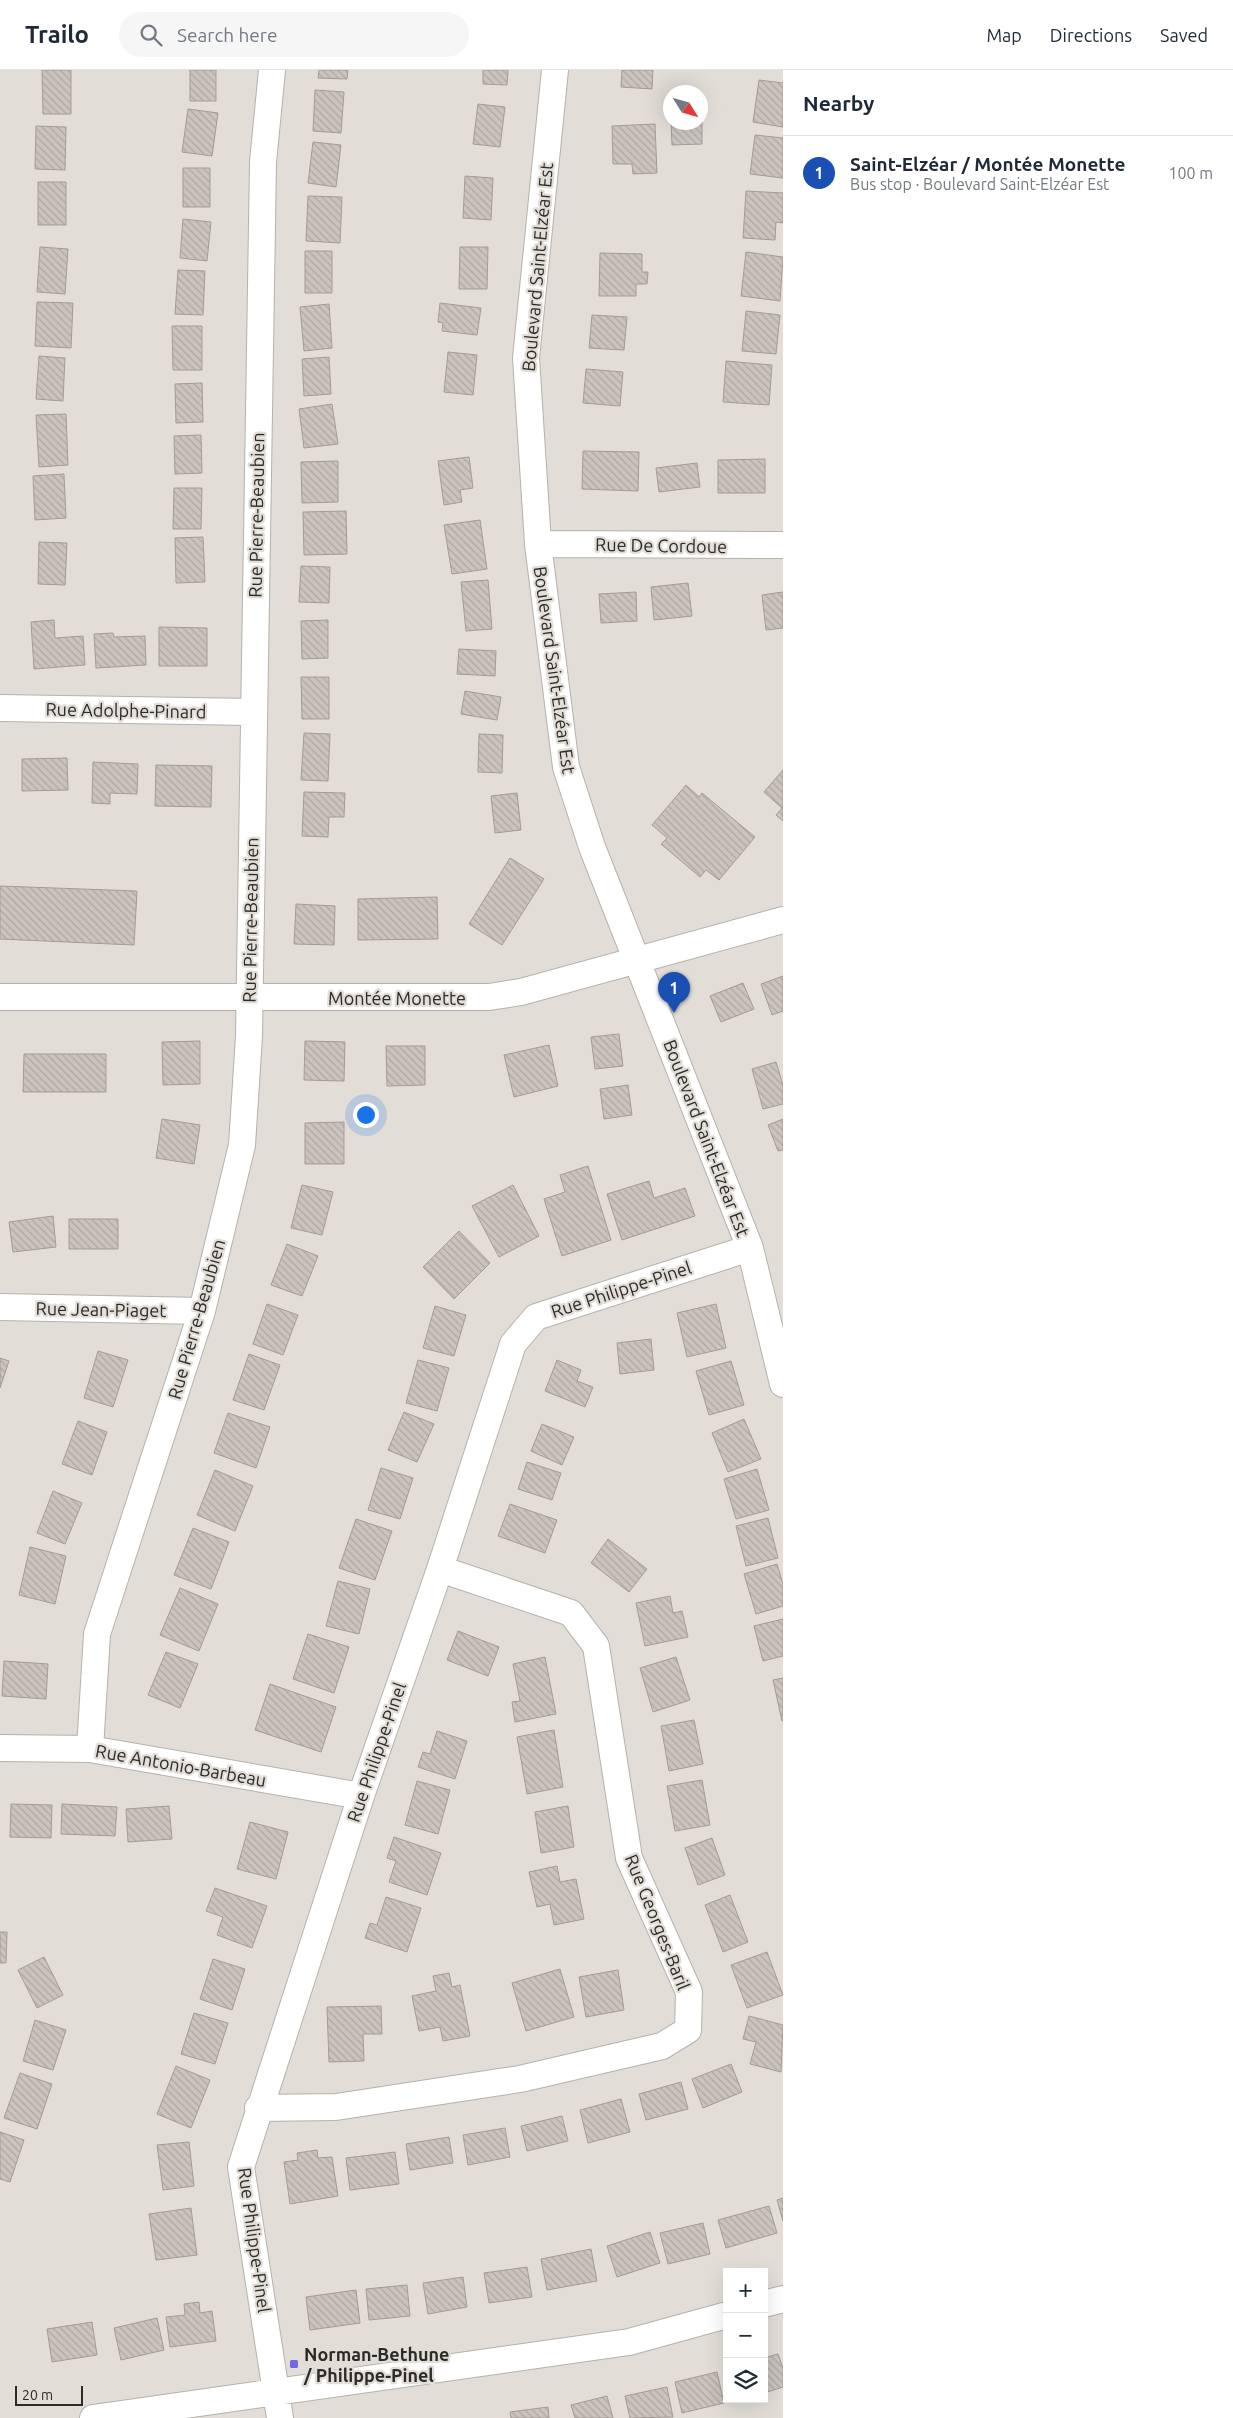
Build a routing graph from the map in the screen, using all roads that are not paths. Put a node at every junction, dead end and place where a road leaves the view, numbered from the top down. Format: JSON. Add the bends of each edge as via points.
{"nodes":[{"id":1,"x":272,"y":70,"type":"edge"},
{"id":2,"x":555,"y":70,"type":"edge"},
{"id":3,"x":538,"y":544,"type":"junction"},
{"id":4,"x":783,"y":545,"type":"edge"},
{"id":5,"x":0,"y":708,"type":"edge"},
{"id":6,"x":253,"y":712,"type":"junction"},
{"id":7,"x":783,"y":920,"type":"edge"},
{"id":8,"x":637,"y":960,"type":"junction"},
{"id":9,"x":0,"y":997,"type":"edge"},
{"id":10,"x":249,"y":998,"type":"junction"},
{"id":11,"x":750,"y":1248,"type":"junction"},
{"id":12,"x":0,"y":1307,"type":"edge"},
{"id":13,"x":202,"y":1311,"type":"junction"},
{"id":14,"x":783,"y":1384,"type":"edge"},
{"id":15,"x":440,"y":1569,"type":"junction"},
{"id":16,"x":0,"y":1748,"type":"edge"},
{"id":17,"x":90,"y":1749,"type":"junction"},
{"id":18,"x":361,"y":1796,"type":"junction"},
{"id":19,"x":258,"y":2108,"type":"junction"},
{"id":20,"x":783,"y":2299,"type":"edge"},
{"id":21,"x":768,"y":2303,"type":"edge"},
{"id":22,"x":723,"y":2316,"type":"edge"},
{"id":23,"x":277,"y":2391,"type":"junction"},
{"id":24,"x":93,"y":2418,"type":"edge"},
{"id":25,"x":280,"y":2418,"type":"edge"}],
"edges":[{"from":1,"to":6,"type":"street","name":"Rue Pierre-Beaubien","via":[[263,162]]},
{"from":2,"to":3,"type":"street","name":"Boulevard Saint-Elzéar Est","via":[[526,358]]},
{"from":3,"to":4,"type":"street","name":"Rue De Cordoue"},
{"from":3,"to":8,"type":"street","name":"Boulevard Saint-Elzéar Est","via":[[566,767],[592,847]]},
{"from":5,"to":6,"type":"street","name":"Rue Adolphe-Pinard"},
{"from":6,"to":10,"type":"street","name":"Rue Pierre-Beaubien"},
{"from":7,"to":8,"type":"street","name":"Montée Monette"},
{"from":8,"to":10,"type":"street","name":"Montée Monette","via":[[489,998]]},
{"from":8,"to":11,"type":"street","name":"Boulevard Saint-Elzéar Est"},
{"from":9,"to":10,"type":"street","name":"Montée Monette"},
{"from":10,"to":13,"type":"street","name":"Rue Pierre-Beaubien","via":[[242,1145]]},
{"from":11,"to":14,"type":"street","name":"Boulevard Saint-Elzéar Est"},
{"from":11,"to":15,"type":"street","name":"Rue Philippe-Pinel","via":[[536,1317],[513,1344]]},
{"from":12,"to":13,"type":"street","name":"Rue Jean-Piaget"},
{"from":13,"to":17,"type":"street","name":"Rue Pierre-Beaubien","via":[[97,1634]]},
{"from":15,"to":18,"type":"street","name":"Rue Philippe-Pinel"},
{"from":15,"to":19,"type":"street","name":"Rue Georges-Baril","via":[[572,1613],[596,1646],[629,1858],[689,1992],[688,2030],[662,2046],[520,2079],[336,2107]]},
{"from":16,"to":17,"type":"street","name":"Rue Antonio-Barbeau"},
{"from":17,"to":18,"type":"street","name":"Rue Antonio-Barbeau"},
{"from":18,"to":19,"type":"street","name":"Rue Philippe-Pinel"},
{"from":19,"to":23,"type":"street","name":"Rue Philippe-Pinel","via":[[241,2167]]},
{"from":20,"to":21,"type":"street"},
{"from":22,"to":23,"type":"street","via":[[629,2342]]},
{"from":23,"to":24,"type":"street"},
{"from":23,"to":25,"type":"street","name":"Rue Philippe-Pinel"}]}
